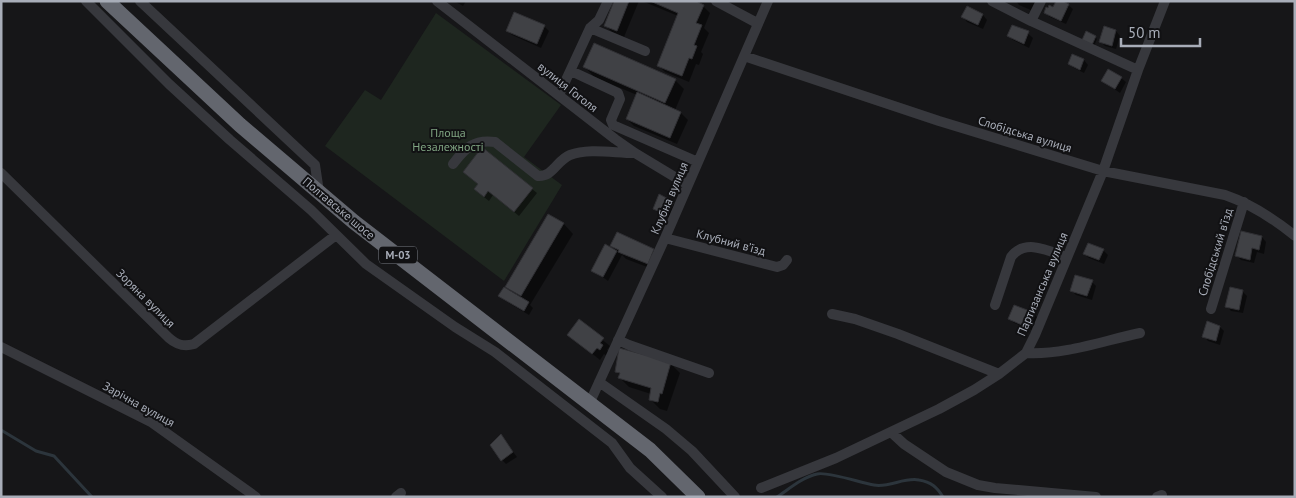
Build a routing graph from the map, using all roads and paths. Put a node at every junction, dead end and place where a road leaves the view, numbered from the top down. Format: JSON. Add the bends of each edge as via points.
{"nodes":[{"id":1,"x":86,"y":1,"type":"edge"},
{"id":2,"x":108,"y":1,"type":"edge"},
{"id":3,"x":140,"y":1,"type":"edge"},
{"id":4,"x":437,"y":1,"type":"edge"},
{"id":5,"x":608,"y":1,"type":"edge"},
{"id":6,"x":716,"y":1,"type":"edge"},
{"id":7,"x":768,"y":1,"type":"edge"},
{"id":8,"x":992,"y":1,"type":"edge"},
{"id":9,"x":1041,"y":1,"type":"edge"},
{"id":10,"x":1165,"y":1,"type":"edge"},
{"id":11,"x":1031,"y":22,"type":"junction"},
{"id":12,"x":757,"y":23,"type":"junction"},
{"id":13,"x":590,"y":28,"type":"junction"},
{"id":14,"x":645,"y":51,"type":"dead end"},
{"id":15,"x":744,"y":56,"type":"junction"},
{"id":16,"x":1138,"y":70,"type":"junction"},
{"id":17,"x":571,"y":71,"type":"junction"},
{"id":18,"x":559,"y":95,"type":"junction"},
{"id":19,"x":635,"y":154,"type":"junction"},
{"id":20,"x":698,"y":162,"type":"junction"},
{"id":21,"x":453,"y":164,"type":"dead end"},
{"id":22,"x":1103,"y":170,"type":"junction"},
{"id":23,"x":1,"y":173,"type":"edge"},
{"id":24,"x":688,"y":185,"type":"junction"},
{"id":25,"x":319,"y":192,"type":"junction"},
{"id":26,"x":1244,"y":202,"type":"junction"},
{"id":27,"x":336,"y":235,"type":"junction"},
{"id":28,"x":1295,"y":236,"type":"edge"},
{"id":29,"x":665,"y":238,"type":"junction"},
{"id":30,"x":1066,"y":257,"type":"junction"},
{"id":31,"x":787,"y":260,"type":"dead end"},
{"id":32,"x":995,"y":305,"type":"dead end"},
{"id":33,"x":1211,"y":309,"type":"dead end"},
{"id":34,"x":832,"y":314,"type":"dead end"},
{"id":35,"x":1140,"y":333,"type":"dead end"},
{"id":36,"x":618,"y":340,"type":"junction"},
{"id":37,"x":1,"y":347,"type":"edge"},
{"id":38,"x":1026,"y":353,"type":"junction"},
{"id":39,"x":709,"y":373,"type":"dead end"},
{"id":40,"x":999,"y":374,"type":"junction"},
{"id":41,"x":599,"y":382,"type":"junction"},
{"id":42,"x":590,"y":402,"type":"junction"},
{"id":43,"x":891,"y":432,"type":"junction"},
{"id":44,"x":761,"y":488,"type":"dead end"},
{"id":45,"x":256,"y":497,"type":"edge"},
{"id":46,"x":662,"y":497,"type":"edge"},
{"id":47,"x":698,"y":497,"type":"edge"},
{"id":48,"x":735,"y":497,"type":"edge"},
{"id":49,"x":1096,"y":497,"type":"edge"}],
"edges":[{"from":1,"to":27,"type":"street","via":[[169,84]]},
{"from":2,"to":25,"type":"highway","name":"Полтавське шосе","number":"М-03","via":[[240,125]]},
{"from":3,"to":25,"type":"street","via":[[315,165]]},
{"from":4,"to":18,"type":"street","name":"вулиця Гоголя"},
{"from":5,"to":13,"type":"street","via":[[599,20]]},
{"from":6,"to":12,"type":"street"},
{"from":7,"to":12,"type":"street","name":"Клубна вулиця"},
{"from":8,"to":11,"type":"street"},
{"from":9,"to":11,"type":"street"},
{"from":10,"to":16,"type":"street","name":"Партизанська вулиця"},
{"from":11,"to":16,"type":"street"},
{"from":12,"to":15,"type":"street","name":"Клубна вулиця"},
{"from":13,"to":14,"type":"street"},
{"from":13,"to":17,"type":"street"},
{"from":15,"to":20,"type":"street","name":"Клубна вулиця"},
{"from":15,"to":22,"type":"street","name":"Слобідська вулиця"},
{"from":16,"to":22,"type":"street","name":"Партизанська вулиця"},
{"from":17,"to":18,"type":"street"},
{"from":17,"to":20,"type":"street","via":[[618,93],[620,99],[610,120],[614,126]]},
{"from":18,"to":19,"type":"street","name":"вулиця Гоголя"},
{"from":19,"to":21,"type":"street","via":[[597,152],[571,155],[550,174],[538,176],[495,142],[487,141],[463,150]]},
{"from":19,"to":24,"type":"street","name":"вулиця Гоголя"},
{"from":20,"to":24,"type":"street","name":"Клубна вулиця"},
{"from":22,"to":26,"type":"street","name":"Слобідська вулиця","via":[[1225,195]]},
{"from":22,"to":30,"type":"street","name":"Партизанська вулиця"},
{"from":23,"to":27,"type":"street","name":"Зоряна вулиця","via":[[169,338],[182,345],[194,344]]},
{"from":24,"to":29,"type":"street","name":"Клубна вулиця"},
{"from":25,"to":42,"type":"highway","name":"Полтавське шосе","number":"М-03"},
{"from":26,"to":28,"type":"street","name":"Слобідська вулиця"},
{"from":26,"to":33,"type":"street","name":"Слобідський в’їзд"},
{"from":27,"to":46,"type":"street","via":[[392,284],[494,352],[612,443],[630,468]]},
{"from":29,"to":31,"type":"street","name":"Клубний в’їзд","via":[[777,267]]},
{"from":29,"to":36,"type":"street","name":"Клубна вулиця"},
{"from":30,"to":32,"type":"street","via":[[1033,246],[1014,253]]},
{"from":30,"to":38,"type":"street","name":"Партизанська вулиця"},
{"from":34,"to":40,"type":"street","via":[[898,334]]},
{"from":35,"to":38,"type":"street","via":[[1102,340],[1082,348]]},
{"from":36,"to":39,"type":"street"},
{"from":36,"to":41,"type":"street","name":"Клубна вулиця"},
{"from":37,"to":45,"type":"street","name":"Зарічна вулиця","via":[[151,422]]},
{"from":38,"to":40,"type":"street","name":"Партизанська вулиця"},
{"from":40,"to":43,"type":"street","name":"Партизанська вулиця","via":[[940,409]]},
{"from":41,"to":42,"type":"street","name":"Клубна вулиця"},
{"from":41,"to":48,"type":"street","via":[[666,429],[692,451]]},
{"from":42,"to":47,"type":"highway","name":"Полтавське шосе","number":"М-03","via":[[650,450]]},
{"from":43,"to":44,"type":"street","name":"Партизанська вулиця"},
{"from":43,"to":49,"type":"street","via":[[946,472],[978,485]]}]}
